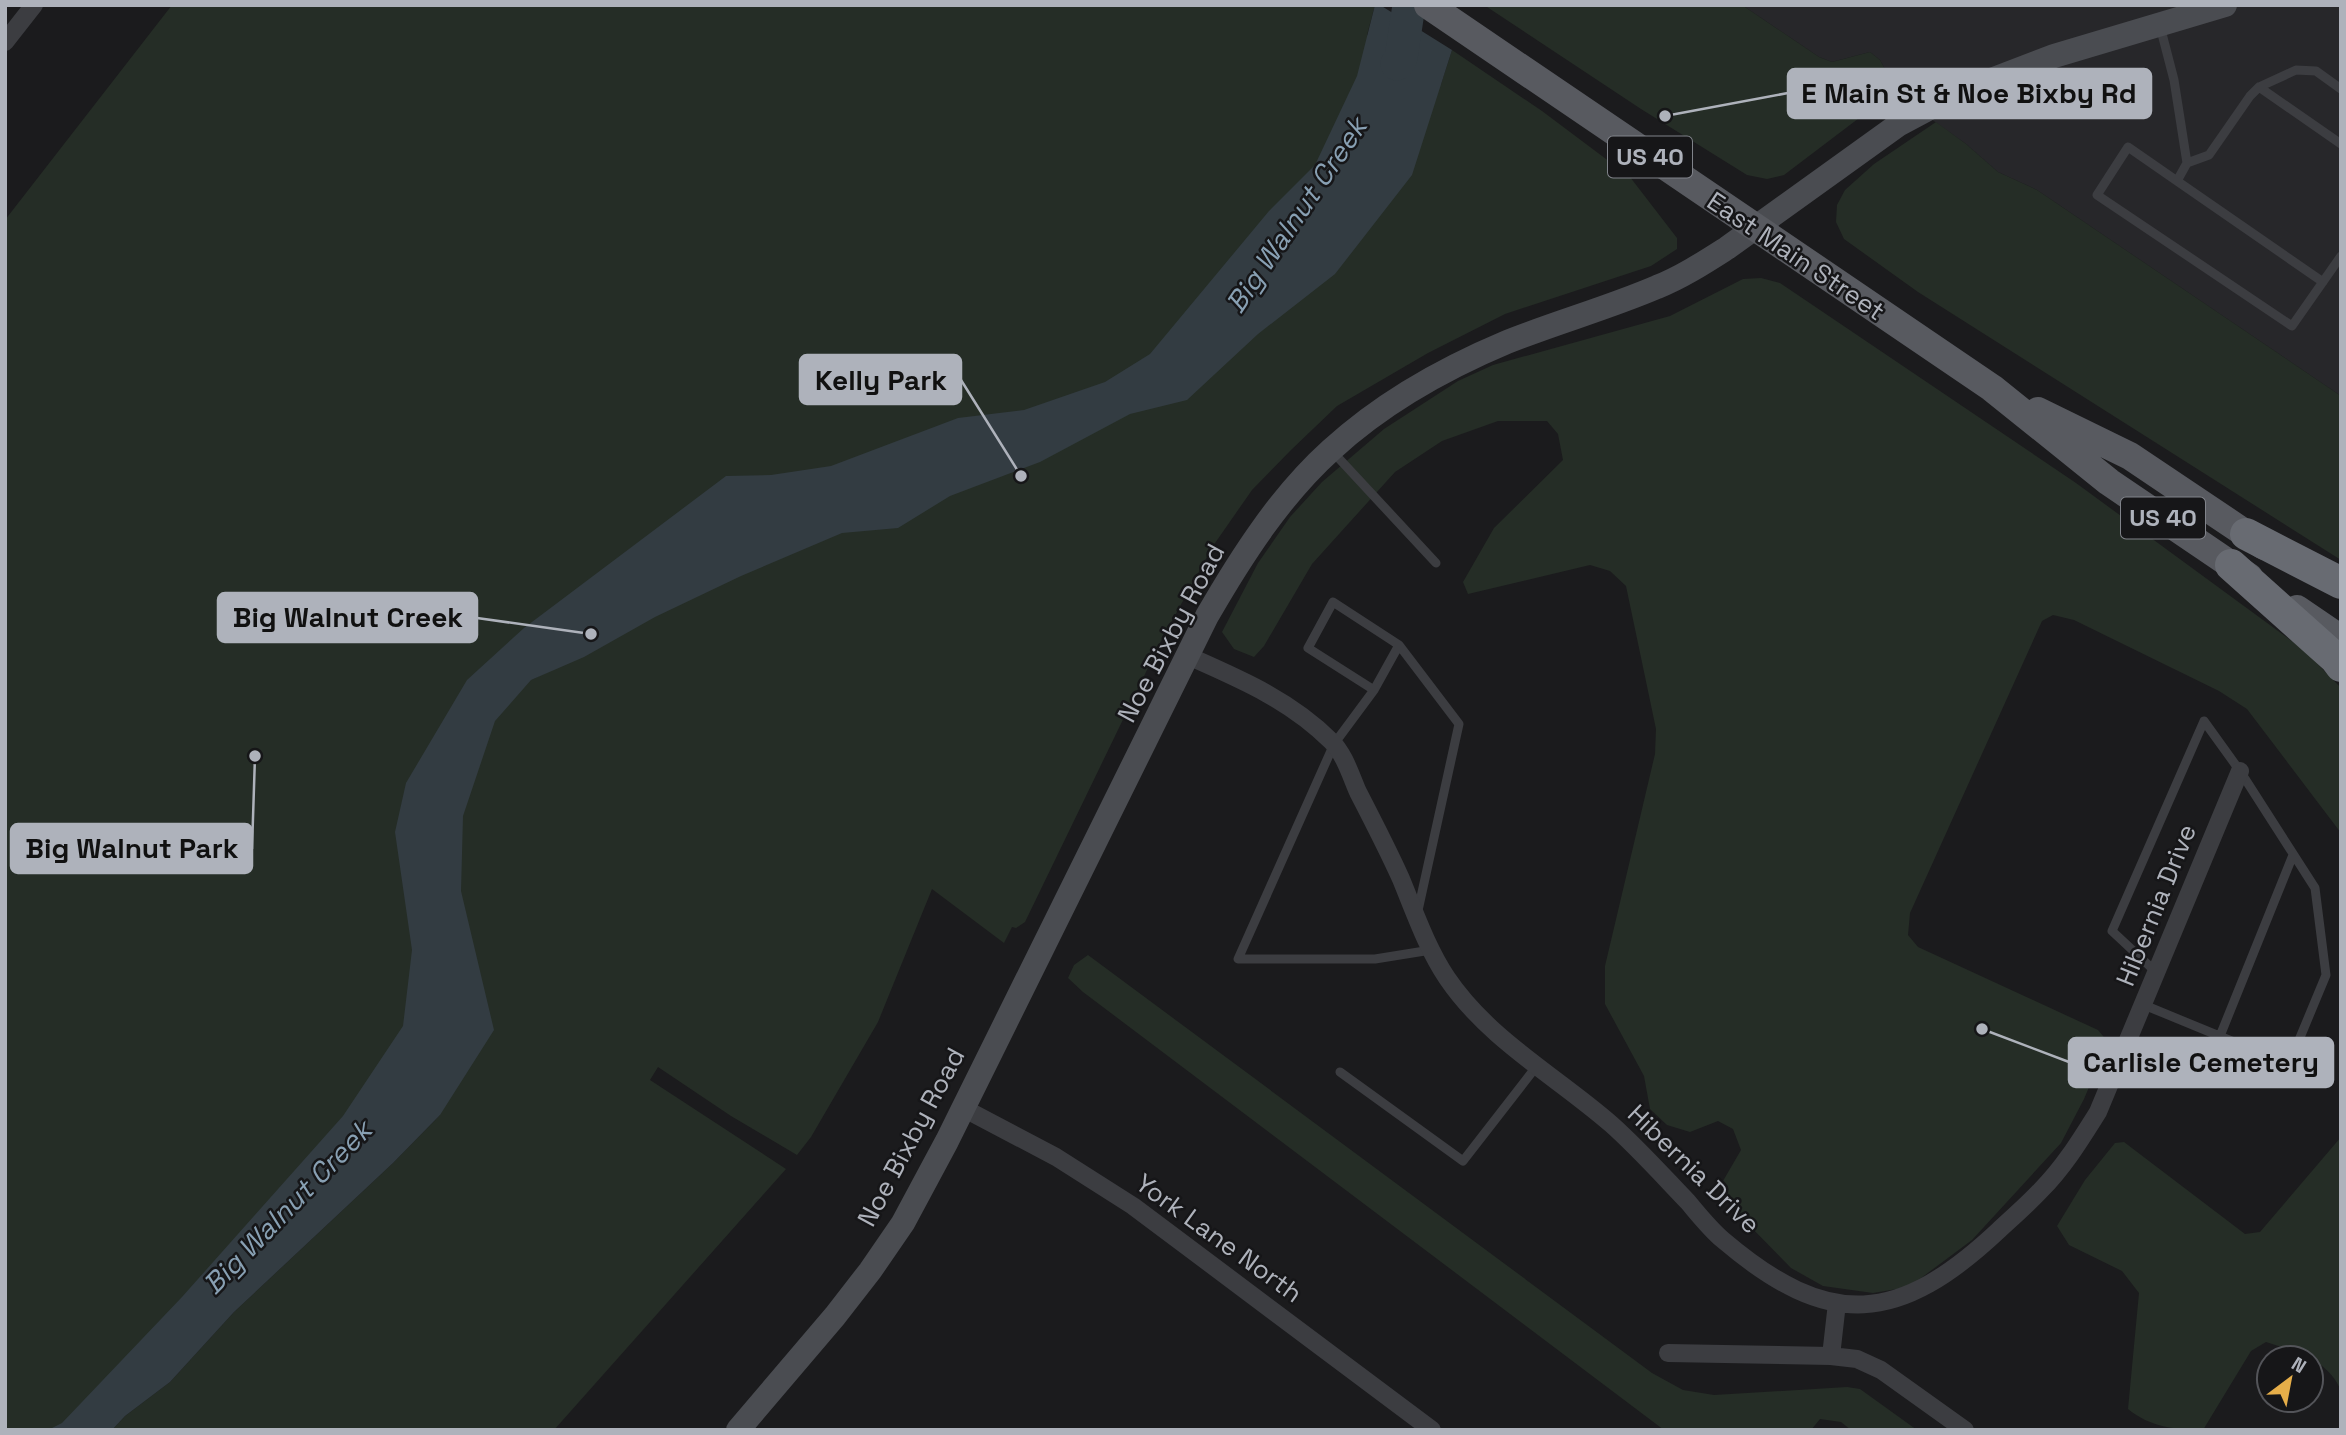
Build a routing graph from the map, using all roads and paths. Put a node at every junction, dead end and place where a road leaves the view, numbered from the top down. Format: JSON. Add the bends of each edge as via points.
{"nodes":[{"id":1,"x":34,"y":5,"type":"edge"},
{"id":2,"x":1428,"y":5,"type":"edge"},
{"id":3,"x":2225,"y":5,"type":"edge"},
{"id":4,"x":2160,"y":25,"type":"junction"},
{"id":5,"x":5,"y":42,"type":"edge"},
{"id":6,"x":2259,"y":87,"type":"junction"},
{"id":7,"x":2341,"y":89,"type":"edge"},
{"id":8,"x":2341,"y":144,"type":"edge"},
{"id":9,"x":2187,"y":163,"type":"junction"},
{"id":10,"x":2177,"y":181,"type":"junction"},
{"id":11,"x":1754,"y":228,"type":"junction"},
{"id":12,"x":2341,"y":256,"type":"edge"},
{"id":13,"x":2323,"y":282,"type":"junction"},
{"id":14,"x":1992,"y":388,"type":"junction"},
{"id":15,"x":1331,"y":449,"type":"junction"},
{"id":16,"x":2246,"y":534,"type":"junction"},
{"id":17,"x":1436,"y":563,"type":"dead end"},
{"id":18,"x":2231,"y":565,"type":"junction"},
{"id":19,"x":2341,"y":583,"type":"edge"},
{"id":20,"x":2341,"y":598,"type":"edge"},
{"id":21,"x":2341,"y":639,"type":"edge"},
{"id":22,"x":1399,"y":645,"type":"junction"},
{"id":23,"x":1188,"y":656,"type":"junction"},
{"id":24,"x":2341,"y":666,"type":"edge"},
{"id":25,"x":1374,"y":690,"type":"junction"},
{"id":26,"x":1334,"y":744,"type":"junction"},
{"id":27,"x":2240,"y":771,"type":"junction"},
{"id":28,"x":2293,"y":855,"type":"junction"},
{"id":29,"x":1417,"y":919,"type":"junction"},
{"id":30,"x":1431,"y":950,"type":"junction"},
{"id":31,"x":2157,"y":973,"type":"junction"},
{"id":32,"x":2144,"y":1005,"type":"junction"},
{"id":33,"x":2220,"y":1036,"type":"junction"},
{"id":34,"x":1536,"y":1066,"type":"junction"},
{"id":35,"x":1340,"y":1072,"type":"dead end"},
{"id":36,"x":962,"y":1108,"type":"junction"},
{"id":37,"x":1837,"y":1303,"type":"junction"},
{"id":38,"x":1668,"y":1353,"type":"dead end"},
{"id":39,"x":1831,"y":1356,"type":"junction"},
{"id":40,"x":738,"y":1430,"type":"edge"},
{"id":41,"x":1432,"y":1430,"type":"edge"},
{"id":42,"x":1965,"y":1430,"type":"edge"}],
"edges":[{"from":1,"to":5,"type":"street"},
{"from":2,"to":11,"type":"main road","name":"East Main Street","number":"US 40"},
{"from":3,"to":4,"type":"street","name":"Noe Bixby Road"},
{"from":4,"to":9,"type":"lane"},
{"from":4,"to":11,"type":"street","name":"Noe Bixby Road","via":[[2054,56],[1960,92],[1898,125]]},
{"from":6,"to":7,"type":"lane","via":[[2296,70],[2316,71]]},
{"from":6,"to":8,"type":"lane"},
{"from":6,"to":9,"type":"lane","via":[[2209,155]]},
{"from":9,"to":10,"type":"lane"},
{"from":10,"to":13,"type":"lane"},
{"from":10,"to":13,"type":"lane","via":[[2128,148],[2097,195],[2292,326]]},
{"from":11,"to":14,"type":"main road","name":"East Main Street","number":"US 40"},
{"from":11,"to":15,"type":"street","name":"Noe Bixby Road","via":[[1661,286],[1552,324],[1460,363]]},
{"from":12,"to":13,"type":"lane"},
{"from":14,"to":16,"type":"main road","name":"East Main Street","number":"US 40","via":[[2130,456]]},
{"from":14,"to":18,"type":"main road","name":"East Main Street","number":"US 40","via":[[2109,482]]},
{"from":15,"to":17,"type":"lane"},
{"from":15,"to":23,"type":"street","name":"Noe Bixby Road","via":[[1257,537]]},
{"from":16,"to":19,"type":"highway"},
{"from":16,"to":20,"type":"main road","name":"East Main Street","number":"US 40"},
{"from":18,"to":21,"type":"main road","name":"East Main Street","number":"US 40"},
{"from":18,"to":24,"type":"highway"},
{"from":22,"to":25,"type":"lane"},
{"from":22,"to":25,"type":"lane","via":[[1333,602],[1308,648]]},
{"from":22,"to":29,"type":"lane","via":[[1459,724]]},
{"from":23,"to":26,"type":"street","name":"Hibernia Drive","via":[[1276,697]]},
{"from":23,"to":36,"type":"street","name":"Noe Bixby Road"},
{"from":25,"to":26,"type":"lane"},
{"from":26,"to":29,"type":"street","name":"Hibernia Drive"},
{"from":26,"to":30,"type":"lane","via":[[1238,959],[1375,959]]},
{"from":27,"to":28,"type":"lane"},
{"from":27,"to":31,"type":"street","name":"Hibernia Drive"},
{"from":27,"to":31,"type":"lane","via":[[2204,721],[2112,931]]},
{"from":28,"to":33,"type":"lane"},
{"from":28,"to":33,"type":"lane","via":[[2315,888],[2326,975],[2294,1052],[2283,1060]]},
{"from":29,"to":30,"type":"street","name":"Hibernia Drive"},
{"from":30,"to":34,"type":"street","name":"Hibernia Drive","via":[[1471,1008]]},
{"from":31,"to":32,"type":"street","name":"Hibernia Drive"},
{"from":32,"to":33,"type":"lane"},
{"from":32,"to":37,"type":"street","name":"Hibernia Drive","via":[[2098,1112],[2043,1189],[1942,1278],[1890,1301]]},
{"from":34,"to":35,"type":"lane","via":[[1463,1161]]},
{"from":34,"to":37,"type":"street","name":"Hibernia Drive","via":[[1610,1123],[1721,1238],[1769,1274],[1816,1298]]},
{"from":36,"to":40,"type":"street","name":"Noe Bixby Road","via":[[915,1201],[870,1271]]},
{"from":36,"to":41,"type":"street","name":"York Lane North","via":[[1056,1157],[1133,1206]]},
{"from":37,"to":39,"type":"street"},
{"from":38,"to":39,"type":"street"},
{"from":39,"to":42,"type":"street","via":[[1875,1366]]}]}
